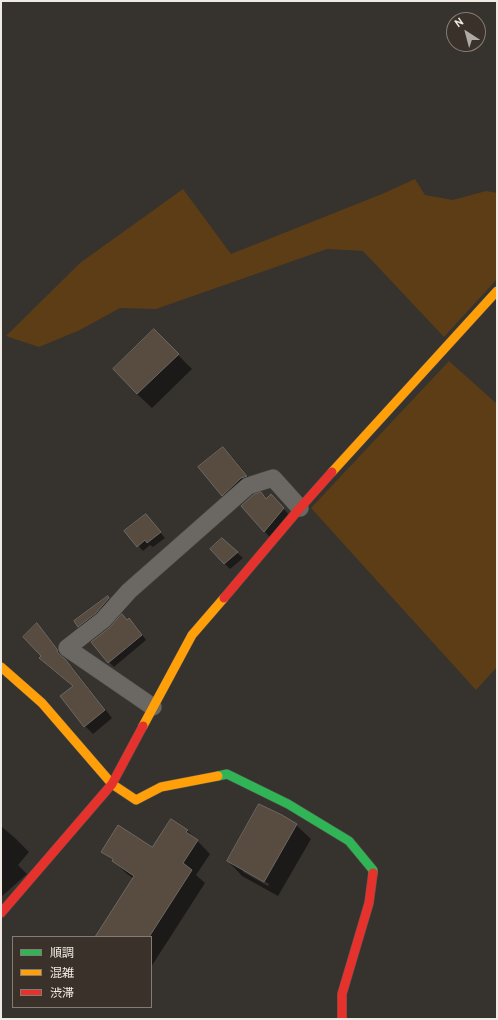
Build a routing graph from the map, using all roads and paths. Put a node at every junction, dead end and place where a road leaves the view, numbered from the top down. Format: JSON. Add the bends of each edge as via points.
{"nodes":[{"id":1,"x":497,"y":291,"type":"edge"},
{"id":2,"x":300,"y":508,"type":"junction"},
{"id":3,"x":1,"y":667,"type":"edge"},
{"id":4,"x":153,"y":707,"type":"junction"},
{"id":5,"x":112,"y":784,"type":"junction"},
{"id":6,"x":1,"y":913,"type":"edge"},
{"id":7,"x":342,"y":1019,"type":"edge"}],
"edges":[{"from":1,"to":2,"type":"street"},
{"from":2,"to":4,"type":"street","via":[[192,634]]},
{"from":2,"to":4,"type":"street","via":[[273,478],[248,486],[129,591],[103,620],[67,648]]},
{"from":3,"to":5,"type":"street","via":[[42,703]]},
{"from":4,"to":5,"type":"street"},
{"from":5,"to":6,"type":"street"},
{"from":5,"to":7,"type":"street","via":[[136,800],[161,787],[227,774],[288,804],[349,841],[373,870],[369,903],[342,994]]}]}
